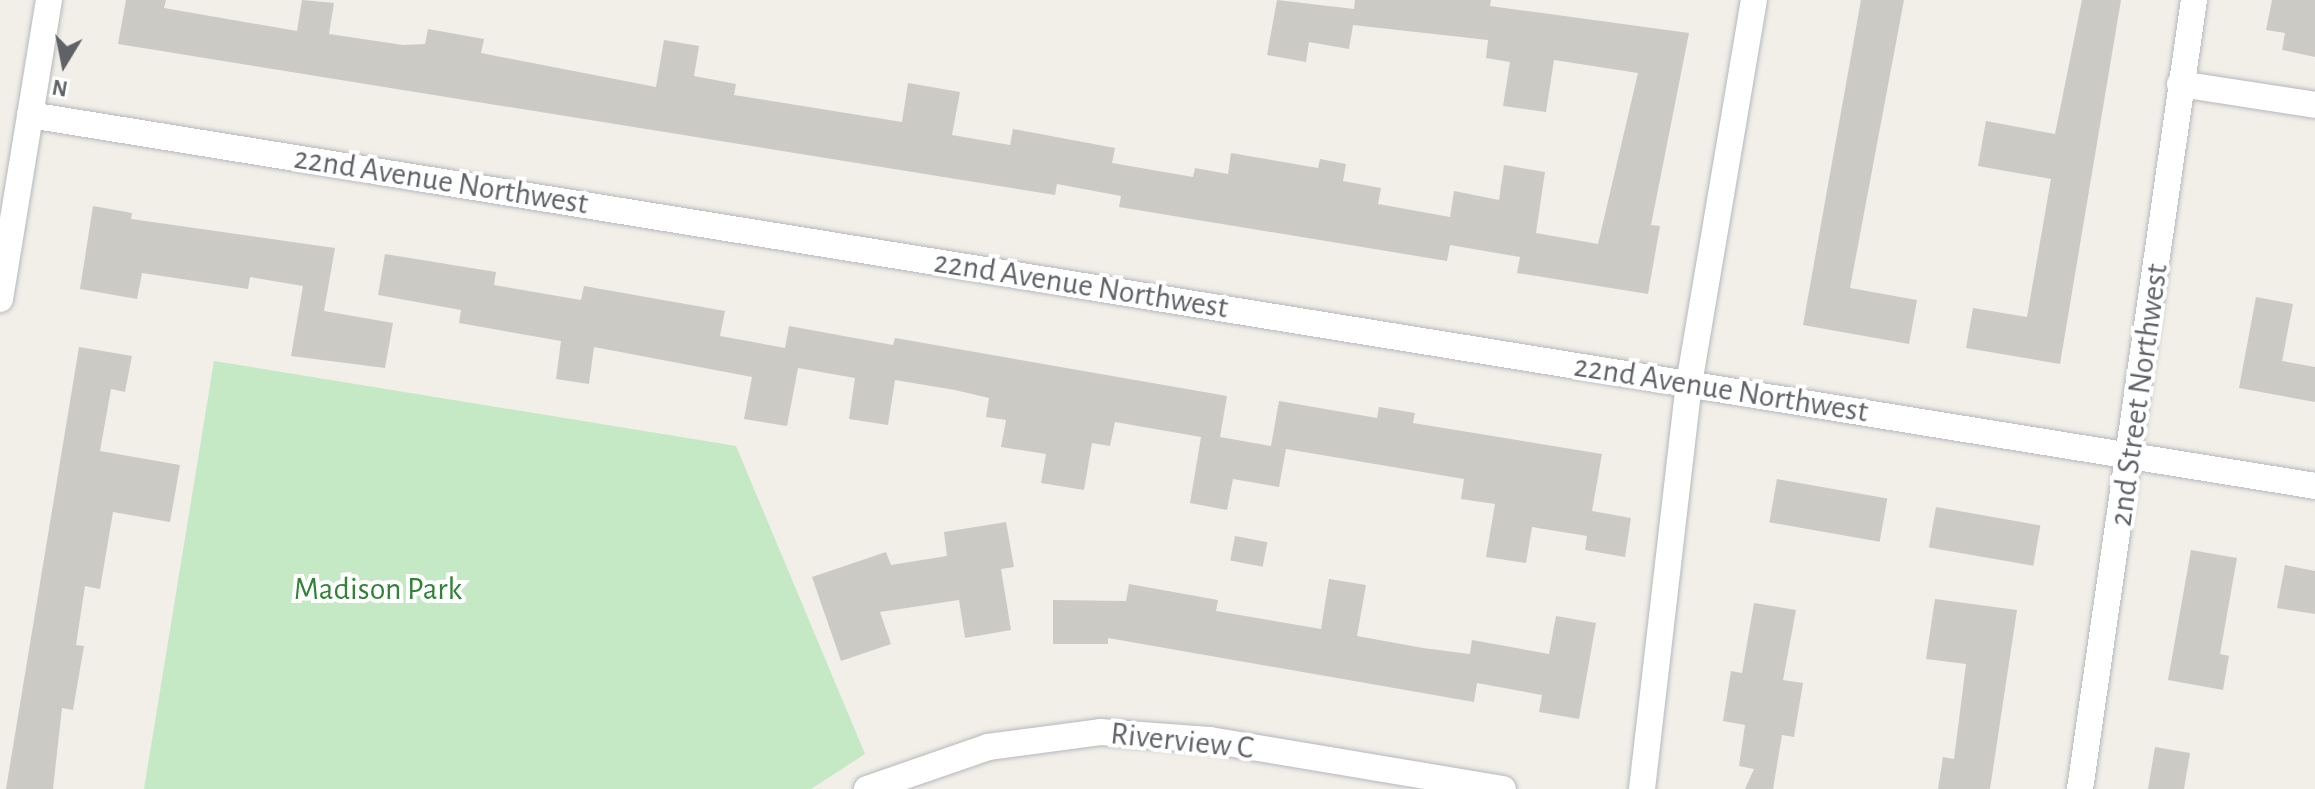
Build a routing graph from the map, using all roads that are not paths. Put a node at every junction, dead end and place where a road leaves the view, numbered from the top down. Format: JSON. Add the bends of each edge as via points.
{"nodes":[{"id":1,"x":49,"y":0,"type":"edge"},
{"id":2,"x":1754,"y":0,"type":"edge"},
{"id":3,"x":2194,"y":0,"type":"edge"},
{"id":4,"x":2180,"y":84,"type":"junction"},
{"id":5,"x":2315,"y":105,"type":"edge"},
{"id":6,"x":30,"y":115,"type":"junction"},
{"id":7,"x":0,"y":299,"type":"edge"},
{"id":8,"x":1689,"y":384,"type":"junction"},
{"id":9,"x":2132,"y":455,"type":"junction"},
{"id":10,"x":2315,"y":486,"type":"edge"},
{"id":11,"x":867,"y":789,"type":"edge"},
{"id":12,"x":1503,"y":789,"type":"edge"},
{"id":13,"x":1642,"y":789,"type":"edge"},
{"id":14,"x":2080,"y":789,"type":"edge"}],
"edges":[{"from":1,"to":6,"type":"street"},
{"from":2,"to":8,"type":"street"},
{"from":3,"to":4,"type":"street","name":"2nd Street Northwest"},
{"from":4,"to":5,"type":"street"},
{"from":4,"to":9,"type":"street","name":"2nd Street Northwest"},
{"from":6,"to":7,"type":"street"},
{"from":6,"to":8,"type":"street","name":"22nd Avenue Northwest"},
{"from":8,"to":9,"type":"street","name":"22nd Avenue Northwest"},
{"from":8,"to":13,"type":"street"},
{"from":9,"to":10,"type":"street","name":"22nd Avenue Northwest"},
{"from":9,"to":14,"type":"street","name":"2nd Street Northwest"},
{"from":11,"to":12,"type":"street","name":"Riverview C","via":[[988,747],[1100,732],[1210,740]]}]}
